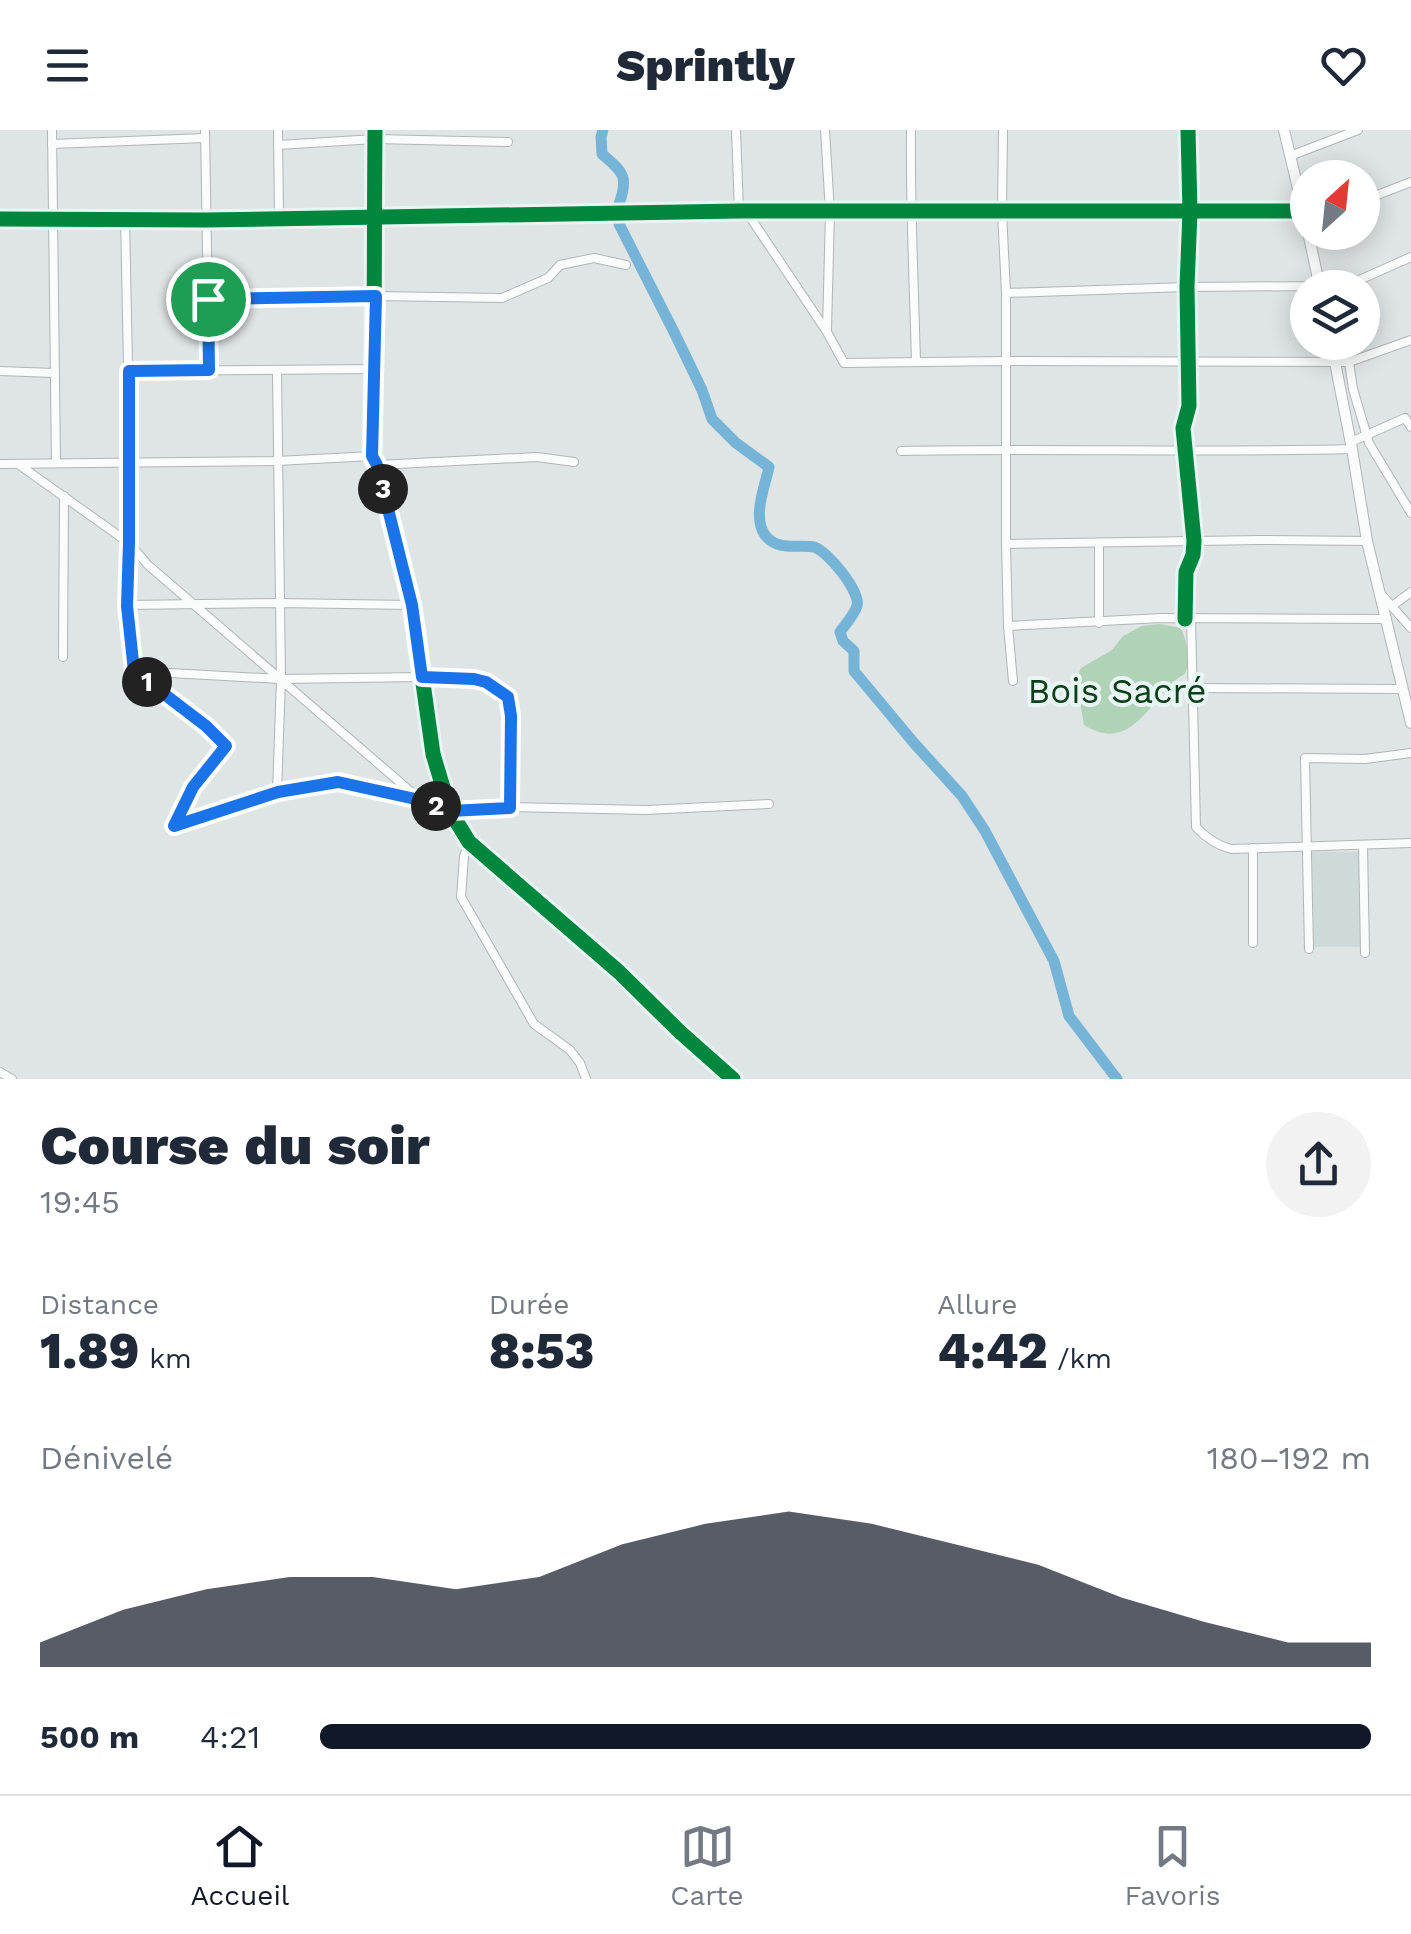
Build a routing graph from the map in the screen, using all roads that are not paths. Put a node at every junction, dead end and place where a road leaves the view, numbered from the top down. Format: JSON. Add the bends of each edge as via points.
{"nodes":[{"id":1,"x":52,"y":130,"type":"edge"},
{"id":2,"x":278,"y":130,"type":"edge"},
{"id":3,"x":736,"y":130,"type":"edge"},
{"id":4,"x":825,"y":130,"type":"edge"},
{"id":5,"x":912,"y":130,"type":"edge"},
{"id":6,"x":1003,"y":130,"type":"edge"},
{"id":7,"x":1188,"y":130,"type":"edge"},
{"id":8,"x":1284,"y":130,"type":"edge"},
{"id":9,"x":1358,"y":130,"type":"edge"},
{"id":10,"x":205,"y":134,"type":"edge"},
{"id":11,"x":375,"y":135,"type":"edge"},
{"id":12,"x":508,"y":142,"type":"dead end"},
{"id":13,"x":52,"y":144,"type":"junction"},
{"id":14,"x":278,"y":145,"type":"junction"},
{"id":15,"x":1290,"y":156,"type":"junction"},
{"id":16,"x":1291,"y":160,"type":"edge"},
{"id":17,"x":1411,"y":182,"type":"edge"},
{"id":18,"x":1380,"y":194,"type":"edge"},
{"id":19,"x":742,"y":211,"type":"junction"},
{"id":20,"x":910,"y":211,"type":"junction"},
{"id":21,"x":830,"y":212,"type":"junction"},
{"id":22,"x":1002,"y":212,"type":"junction"},
{"id":23,"x":1190,"y":212,"type":"junction"},
{"id":24,"x":373,"y":217,"type":"junction"},
{"id":25,"x":125,"y":218,"type":"junction"},
{"id":26,"x":280,"y":218,"type":"junction"},
{"id":27,"x":0,"y":219,"type":"edge"},
{"id":28,"x":52,"y":219,"type":"junction"},
{"id":29,"x":206,"y":220,"type":"junction"},
{"id":30,"x":1290,"y":221,"type":"edge"},
{"id":31,"x":1411,"y":257,"type":"edge"},
{"id":32,"x":626,"y":266,"type":"dead end"},
{"id":33,"x":1380,"y":271,"type":"edge"},
{"id":34,"x":1188,"y":287,"type":"junction"},
{"id":35,"x":1290,"y":287,"type":"edge"},
{"id":36,"x":1006,"y":293,"type":"junction"},
{"id":37,"x":376,"y":296,"type":"junction"},
{"id":38,"x":208,"y":299,"type":"junction"},
{"id":39,"x":827,"y":332,"type":"junction"},
{"id":40,"x":1411,"y":340,"type":"edge"},
{"id":41,"x":1006,"y":361,"type":"junction"},
{"id":42,"x":916,"y":362,"type":"junction"},
{"id":43,"x":1334,"y":362,"type":"junction"},
{"id":44,"x":1350,"y":362,"type":"junction"},
{"id":45,"x":1188,"y":363,"type":"junction"},
{"id":46,"x":375,"y":369,"type":"junction"},
{"id":47,"x":209,"y":370,"type":"junction"},
{"id":48,"x":129,"y":371,"type":"junction"},
{"id":49,"x":278,"y":371,"type":"junction"},
{"id":50,"x":0,"y":372,"type":"edge"},
{"id":51,"x":54,"y":373,"type":"junction"},
{"id":52,"x":1411,"y":428,"type":"edge"},
{"id":53,"x":1366,"y":435,"type":"junction"},
{"id":54,"x":1351,"y":446,"type":"junction"},
{"id":55,"x":1005,"y":449,"type":"junction"},
{"id":56,"x":901,"y":451,"type":"dead end"},
{"id":57,"x":1186,"y":451,"type":"junction"},
{"id":58,"x":375,"y":460,"type":"junction"},
{"id":59,"x":277,"y":461,"type":"junction"},
{"id":60,"x":574,"y":462,"type":"dead end"},
{"id":61,"x":56,"y":463,"type":"junction"},
{"id":62,"x":130,"y":463,"type":"junction"},
{"id":63,"x":0,"y":464,"type":"edge"},
{"id":64,"x":18,"y":464,"type":"junction"},
{"id":65,"x":64,"y":496,"type":"junction"},
{"id":66,"x":1411,"y":514,"type":"edge"},
{"id":67,"x":1367,"y":541,"type":"junction"},
{"id":68,"x":1194,"y":542,"type":"junction"},
{"id":69,"x":129,"y":543,"type":"junction"},
{"id":70,"x":1100,"y":543,"type":"junction"},
{"id":71,"x":1006,"y":544,"type":"junction"},
{"id":72,"x":1411,"y":592,"type":"edge"},
{"id":73,"x":1381,"y":594,"type":"junction"},
{"id":74,"x":279,"y":603,"type":"junction"},
{"id":75,"x":412,"y":605,"type":"junction"},
{"id":76,"x":127,"y":606,"type":"junction"},
{"id":77,"x":196,"y":606,"type":"junction"},
{"id":78,"x":1392,"y":606,"type":"junction"},
{"id":79,"x":1188,"y":618,"type":"junction"},
{"id":80,"x":1387,"y":619,"type":"junction"},
{"id":81,"x":1099,"y":623,"type":"junction"},
{"id":82,"x":1008,"y":626,"type":"junction"},
{"id":83,"x":1411,"y":628,"type":"edge"},
{"id":84,"x":63,"y":657,"type":"dead end"},
{"id":85,"x":134,"y":671,"type":"junction"},
{"id":86,"x":422,"y":677,"type":"junction"},
{"id":87,"x":281,"y":678,"type":"junction"},
{"id":88,"x":1013,"y":681,"type":"dead end"},
{"id":89,"x":1193,"y":688,"type":"junction"},
{"id":90,"x":1402,"y":689,"type":"junction"},
{"id":91,"x":1411,"y":723,"type":"edge"},
{"id":92,"x":1411,"y":753,"type":"edge"},
{"id":93,"x":278,"y":792,"type":"junction"},
{"id":94,"x":420,"y":800,"type":"junction"},
{"id":95,"x":769,"y":804,"type":"dead end"},
{"id":96,"x":510,"y":808,"type":"junction"},
{"id":97,"x":450,"y":811,"type":"junction"},
{"id":98,"x":469,"y":842,"type":"junction"},
{"id":99,"x":1411,"y":843,"type":"edge"},
{"id":100,"x":1363,"y":845,"type":"junction"},
{"id":101,"x":1307,"y":847,"type":"junction"},
{"id":102,"x":1253,"y":848,"type":"junction"},
{"id":103,"x":1253,"y":943,"type":"dead end"},
{"id":104,"x":1310,"y":949,"type":"dead end"},
{"id":105,"x":1365,"y":953,"type":"dead end"},
{"id":106,"x":0,"y":1072,"type":"edge"},
{"id":107,"x":12,"y":1079,"type":"edge"},
{"id":108,"x":586,"y":1079,"type":"edge"},
{"id":109,"x":733,"y":1079,"type":"edge"}],
"edges":[{"from":1,"to":13,"type":"street"},
{"from":2,"to":14,"type":"street"},
{"from":3,"to":19,"type":"street"},
{"from":4,"to":21,"type":"street"},
{"from":5,"to":20,"type":"street"},
{"from":6,"to":22,"type":"street"},
{"from":7,"to":23,"type":"street"},
{"from":8,"to":15,"type":"main road"},
{"from":9,"to":15,"type":"street"},
{"from":10,"to":13,"type":"street"},
{"from":10,"to":29,"type":"street"},
{"from":11,"to":12,"type":"street"},
{"from":11,"to":14,"type":"street"},
{"from":11,"to":24,"type":"street"},
{"from":13,"to":28,"type":"street"},
{"from":14,"to":26,"type":"street"},
{"from":15,"to":16,"type":"main road"},
{"from":17,"to":18,"type":"street"},
{"from":19,"to":21,"type":"street"},
{"from":19,"to":24,"type":"street"},
{"from":19,"to":39,"type":"street"},
{"from":20,"to":21,"type":"street"},
{"from":20,"to":22,"type":"street"},
{"from":20,"to":42,"type":"street"},
{"from":21,"to":39,"type":"street"},
{"from":22,"to":23,"type":"street"},
{"from":22,"to":36,"type":"street"},
{"from":23,"to":30,"type":"street"},
{"from":23,"to":34,"type":"street"},
{"from":24,"to":26,"type":"street"},
{"from":24,"to":37,"type":"street"},
{"from":25,"to":28,"type":"street"},
{"from":25,"to":29,"type":"street"},
{"from":25,"to":48,"type":"street"},
{"from":26,"to":29,"type":"street"},
{"from":27,"to":28,"type":"street"},
{"from":28,"to":51,"type":"street"},
{"from":29,"to":38,"type":"street"},
{"from":31,"to":33,"type":"street"},
{"from":32,"to":37,"type":"street","via":[[594,258],[560,266],[502,298]]},
{"from":34,"to":35,"type":"street"},
{"from":34,"to":36,"type":"street"},
{"from":34,"to":45,"type":"street"},
{"from":36,"to":41,"type":"street"},
{"from":37,"to":38,"type":"street"},
{"from":37,"to":46,"type":"street"},
{"from":38,"to":47,"type":"street"},
{"from":39,"to":42,"type":"street","via":[[844,363]]},
{"from":40,"to":44,"type":"street"},
{"from":41,"to":42,"type":"street"},
{"from":41,"to":45,"type":"street"},
{"from":41,"to":55,"type":"street"},
{"from":43,"to":44,"type":"street"},
{"from":43,"to":45,"type":"street"},
{"from":43,"to":54,"type":"main road"},
{"from":44,"to":53,"type":"street"},
{"from":45,"to":57,"type":"street"},
{"from":46,"to":49,"type":"street"},
{"from":46,"to":58,"type":"street"},
{"from":47,"to":48,"type":"street"},
{"from":47,"to":49,"type":"street"},
{"from":48,"to":62,"type":"street"},
{"from":49,"to":59,"type":"street"},
{"from":50,"to":51,"type":"street"},
{"from":51,"to":61,"type":"street"},
{"from":52,"to":53,"type":"street","via":[[1405,418]]},
{"from":53,"to":54,"type":"street"},
{"from":53,"to":66,"type":"street"},
{"from":54,"to":57,"type":"street"},
{"from":54,"to":67,"type":"main road"},
{"from":55,"to":56,"type":"street"},
{"from":55,"to":57,"type":"street"},
{"from":55,"to":71,"type":"street"},
{"from":57,"to":68,"type":"street"},
{"from":58,"to":59,"type":"street"},
{"from":58,"to":60,"type":"street"},
{"from":58,"to":75,"type":"street"},
{"from":59,"to":62,"type":"street"},
{"from":59,"to":74,"type":"street"},
{"from":61,"to":62,"type":"street"},
{"from":61,"to":64,"type":"street"},
{"from":62,"to":69,"type":"street"},
{"from":63,"to":64,"type":"street"},
{"from":64,"to":65,"type":"street"},
{"from":65,"to":69,"type":"street"},
{"from":65,"to":84,"type":"street"},
{"from":67,"to":68,"type":"street"},
{"from":67,"to":73,"type":"main road"},
{"from":68,"to":70,"type":"street"},
{"from":68,"to":79,"type":"street","via":[[1186,572]]},
{"from":69,"to":76,"type":"street"},
{"from":69,"to":77,"type":"street"},
{"from":70,"to":71,"type":"street"},
{"from":70,"to":81,"type":"street"},
{"from":71,"to":82,"type":"street"},
{"from":72,"to":78,"type":"street"},
{"from":73,"to":78,"type":"street"},
{"from":73,"to":80,"type":"main road"},
{"from":74,"to":75,"type":"street"},
{"from":74,"to":77,"type":"street"},
{"from":74,"to":87,"type":"street"},
{"from":75,"to":86,"type":"street"},
{"from":76,"to":77,"type":"street"},
{"from":76,"to":85,"type":"street"},
{"from":77,"to":87,"type":"street"},
{"from":78,"to":83,"type":"street"},
{"from":79,"to":80,"type":"street"},
{"from":79,"to":81,"type":"street"},
{"from":79,"to":89,"type":"street"},
{"from":80,"to":90,"type":"main road"},
{"from":81,"to":82,"type":"street"},
{"from":82,"to":88,"type":"street"},
{"from":85,"to":87,"type":"street"},
{"from":85,"to":93,"type":"street","via":[[226,746],[193,787],[174,826]]},
{"from":86,"to":87,"type":"street"},
{"from":86,"to":96,"type":"street","via":[[474,679],[508,697]]},
{"from":86,"to":97,"type":"street"},
{"from":87,"to":93,"type":"street"},
{"from":87,"to":94,"type":"street"},
{"from":89,"to":90,"type":"street"},
{"from":89,"to":102,"type":"street","via":[[1196,828],[1223,847]]},
{"from":90,"to":91,"type":"main road"},
{"from":92,"to":101,"type":"street","via":[[1305,758]]},
{"from":93,"to":94,"type":"street","via":[[338,782]]},
{"from":94,"to":97,"type":"street"},
{"from":95,"to":96,"type":"street"},
{"from":96,"to":97,"type":"street"},
{"from":97,"to":98,"type":"street"},
{"from":98,"to":108,"type":"street","via":[[461,897],[534,1024],[570,1050]]},
{"from":98,"to":109,"type":"street"},
{"from":99,"to":100,"type":"street"},
{"from":100,"to":101,"type":"street"},
{"from":100,"to":105,"type":"street"},
{"from":101,"to":102,"type":"street"},
{"from":101,"to":104,"type":"street"},
{"from":102,"to":103,"type":"street"},
{"from":106,"to":107,"type":"street"}]}
